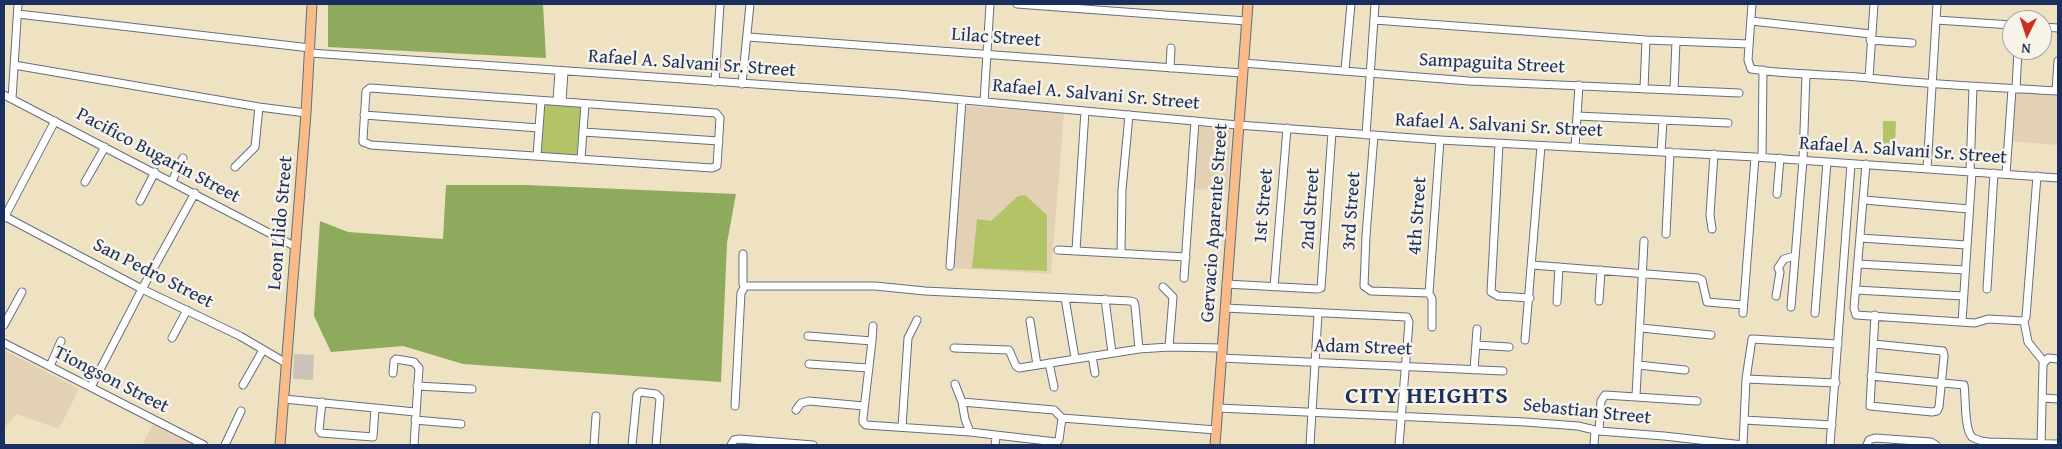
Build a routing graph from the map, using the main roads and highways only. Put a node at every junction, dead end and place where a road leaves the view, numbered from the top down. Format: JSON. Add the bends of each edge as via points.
{"nodes":[{"id":1,"x":312,"y":4,"type":"edge"},
{"id":2,"x":1248,"y":4,"type":"edge"},
{"id":3,"x":280,"y":445,"type":"edge"},
{"id":4,"x":1216,"y":445,"type":"edge"}],
"edges":[{"from":1,"to":3,"type":"main road","name":"Leon Llido Street"},
{"from":2,"to":4,"type":"main road","name":"Gervacio Aparente Street"}]}
